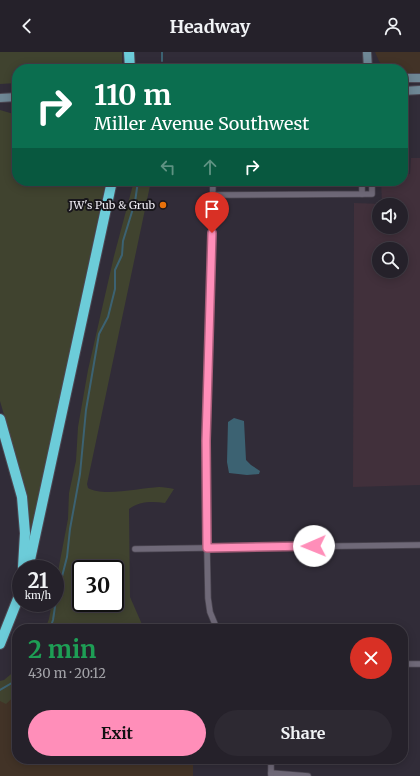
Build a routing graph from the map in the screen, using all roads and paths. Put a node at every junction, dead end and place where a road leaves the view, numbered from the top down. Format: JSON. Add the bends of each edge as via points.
{"nodes":[{"id":1,"x":129,"y":52,"type":"edge"},
{"id":2,"x":133,"y":52,"type":"edge"},
{"id":3,"x":367,"y":52,"type":"edge"},
{"id":4,"x":130,"y":64,"type":"edge"},
{"id":5,"x":132,"y":64,"type":"edge"},
{"id":6,"x":368,"y":64,"type":"edge"},
{"id":7,"x":408,"y":78,"type":"edge"},
{"id":8,"x":420,"y":78,"type":"edge"},
{"id":9,"x":420,"y":90,"type":"edge"},
{"id":10,"x":408,"y":91,"type":"edge"},
{"id":11,"x":12,"y":97,"type":"edge"},
{"id":12,"x":0,"y":98,"type":"edge"},
{"id":13,"x":111,"y":186,"type":"edge"},
{"id":14,"x":213,"y":186,"type":"edge"},
{"id":15,"x":362,"y":186,"type":"edge"},
{"id":16,"x":372,"y":186,"type":"edge"},
{"id":17,"x":362,"y":194,"type":"junction"},
{"id":18,"x":213,"y":195,"type":"junction"},
{"id":19,"x":0,"y":419,"type":"edge"},
{"id":20,"x":420,"y":545,"type":"edge"},
{"id":21,"x":207,"y":548,"type":"junction"},
{"id":22,"x":135,"y":549,"type":"dead end"},
{"id":23,"x":23,"y":560,"type":"edge"},
{"id":24,"x":30,"y":560,"type":"edge"},
{"id":25,"x":13,"y":612,"type":"edge"},
{"id":26,"x":215,"y":624,"type":"edge"},
{"id":27,"x":0,"y":644,"type":"edge"},
{"id":28,"x":408,"y":664,"type":"edge"},
{"id":29,"x":420,"y":664,"type":"edge"},
{"id":30,"x":271,"y":774,"type":"edge"},
{"id":31,"x":308,"y":776,"type":"edge"}],
"edges":[{"from":1,"to":4,"type":"highway"},
{"from":2,"to":5,"type":"highway"},
{"from":3,"to":6,"type":"main road"},
{"from":7,"to":8,"type":"main road"},
{"from":9,"to":10,"type":"main road"},
{"from":11,"to":12,"type":"main road"},
{"from":13,"to":24,"type":"highway"},
{"from":14,"to":18,"type":"street"},
{"from":15,"to":17,"type":"street"},
{"from":16,"to":17,"type":"street","via":[[372,194]]},
{"from":17,"to":18,"type":"street"},
{"from":18,"to":21,"type":"street","via":[[206,441]]},
{"from":19,"to":23,"type":"highway","via":[[22,497],[25,533]]},
{"from":20,"to":21,"type":"street"},
{"from":21,"to":22,"type":"street"},
{"from":21,"to":26,"type":"street","via":[[208,598]]},
{"from":25,"to":27,"type":"highway"},
{"from":28,"to":29,"type":"street"},
{"from":30,"to":31,"type":"street"}]}
